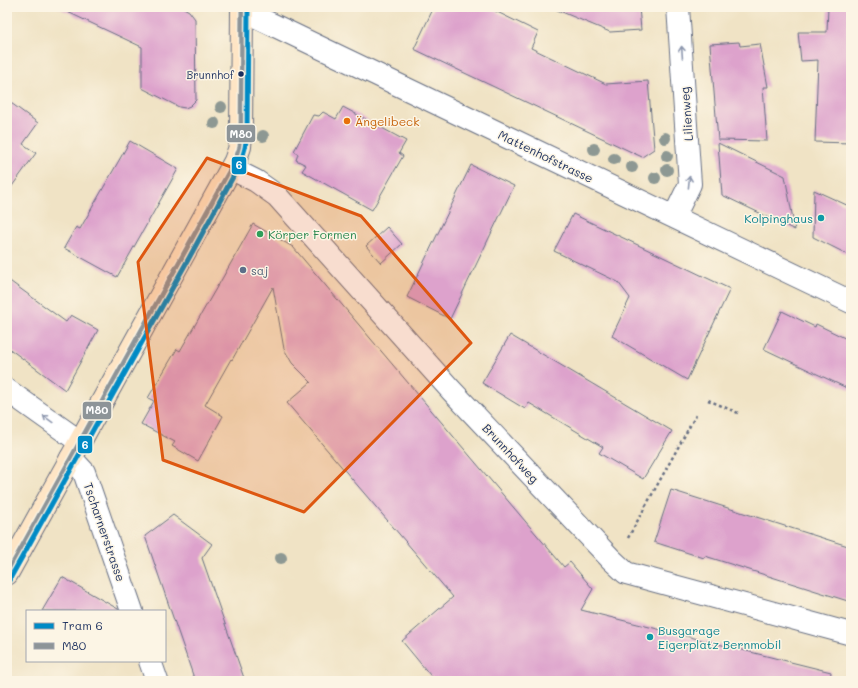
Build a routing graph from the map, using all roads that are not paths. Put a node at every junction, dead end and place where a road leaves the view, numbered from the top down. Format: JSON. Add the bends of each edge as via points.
{"nodes":[{"id":1,"x":678,"y":7,"type":"edge"},
{"id":2,"x":242,"y":9,"type":"edge"},
{"id":3,"x":232,"y":169,"type":"junction"},
{"id":4,"x":674,"y":218,"type":"junction"},
{"id":5,"x":851,"y":302,"type":"edge"},
{"id":6,"x":7,"y":390,"type":"edge"},
{"id":7,"x":75,"y":450,"type":"junction"},
{"id":8,"x":7,"y":574,"type":"edge"},
{"id":9,"x":132,"y":610,"type":"edge"},
{"id":10,"x":851,"y":634,"type":"edge"},
{"id":11,"x":150,"y":662,"type":"edge"},
{"id":12,"x":157,"y":681,"type":"edge"}],
"edges":[{"from":4,"to":1,"type":"street","name":"Lilienweg","one_way":true,"via":[[690,184]]},
{"from":2,"to":3,"type":"street","via":[[242,134]]},
{"from":2,"to":4,"type":"street","name":"Mattenhofstrasse"},
{"from":3,"to":7,"type":"street"},
{"from":3,"to":10,"type":"street","name":"Brunnhofweg","via":[[256,181],[277,196],[451,390],[626,573]]},
{"from":4,"to":5,"type":"street","name":"Mattenhofstrasse"},
{"from":7,"to":6,"type":"street","name":"Tscharnerstrasse","one_way":true},
{"from":7,"to":8,"type":"street"},
{"from":7,"to":9,"type":"street","name":"Tscharnerstrasse"},
{"from":11,"to":12,"type":"street"}]}
